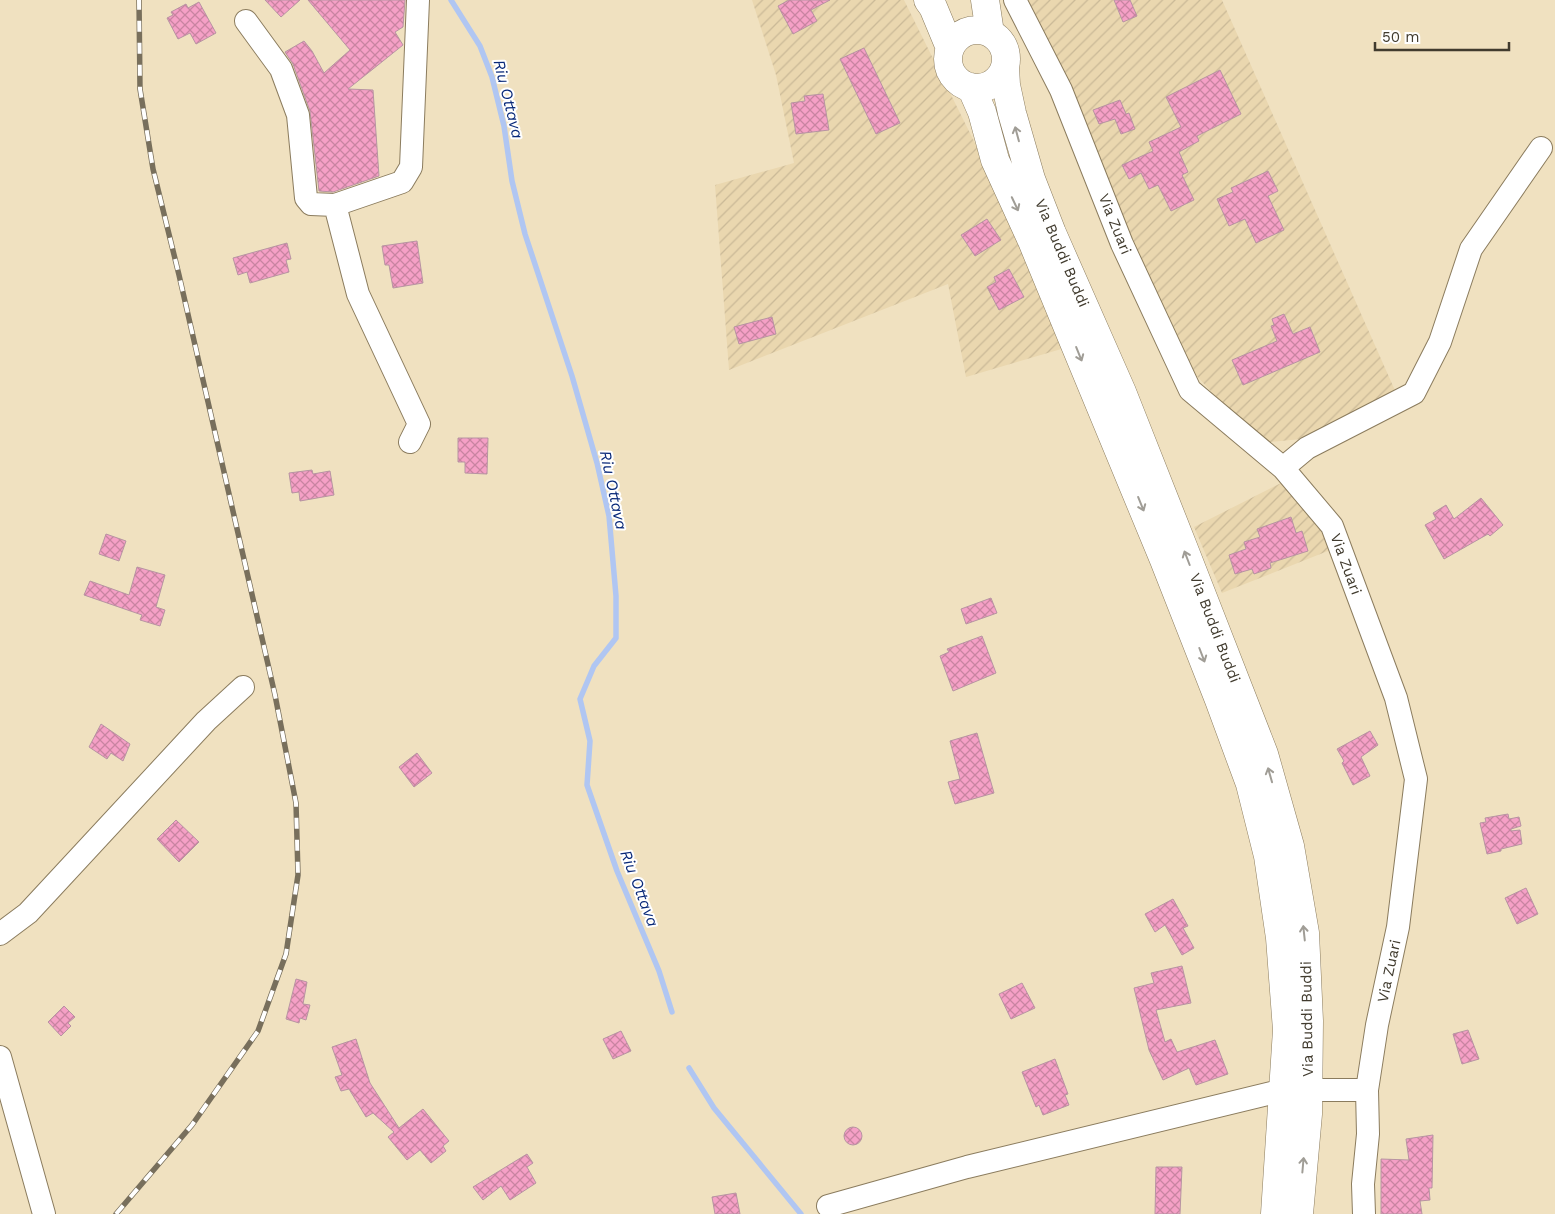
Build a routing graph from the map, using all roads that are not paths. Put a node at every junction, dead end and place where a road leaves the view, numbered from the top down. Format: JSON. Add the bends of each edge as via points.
{"nodes":[{"id":1,"x":418,"y":0,"type":"edge"},
{"id":2,"x":928,"y":0,"type":"edge"},
{"id":3,"x":984,"y":0,"type":"edge"},
{"id":4,"x":1016,"y":0,"type":"edge"},
{"id":5,"x":246,"y":21,"type":"dead end"},
{"id":6,"x":990,"y":33,"type":"junction"},
{"id":7,"x":950,"y":48,"type":"junction"},
{"id":8,"x":1005,"y":67,"type":"junction"},
{"id":9,"x":972,"y":87,"type":"junction"},
{"id":10,"x":1541,"y":148,"type":"dead end"},
{"id":11,"x":335,"y":205,"type":"junction"},
{"id":12,"x":410,"y":442,"type":"dead end"},
{"id":13,"x":1283,"y":468,"type":"junction"},
{"id":14,"x":243,"y":687,"type":"dead end"},
{"id":15,"x":0,"y":934,"type":"edge"},
{"id":16,"x":0,"y":1057,"type":"edge"},
{"id":17,"x":1296,"y":1090,"type":"junction"},
{"id":18,"x":1367,"y":1090,"type":"junction"},
{"id":19,"x":828,"y":1206,"type":"dead end"},
{"id":20,"x":44,"y":1214,"type":"edge"},
{"id":21,"x":1275,"y":1214,"type":"edge"},
{"id":22,"x":1299,"y":1214,"type":"edge"},
{"id":23,"x":1364,"y":1214,"type":"edge"}],
"edges":[{"from":1,"to":11,"type":"street","via":[[411,167],[402,182]]},
{"from":2,"to":7,"type":"main road"},
{"from":3,"to":6,"type":"main road"},
{"from":4,"to":13,"type":"street","name":"Via Zuari","via":[[1061,90],[1122,244],[1190,390]]},
{"from":5,"to":11,"type":"street","via":[[281,69],[298,115],[306,198],[311,204]]},
{"from":6,"to":7,"type":"main road","via":[[971,30],[962,34]]},
{"from":6,"to":8,"type":"main road","via":[[1003,47]]},
{"from":7,"to":9,"type":"main road","via":[[951,72],[956,79]]},
{"from":8,"to":9,"type":"main road","via":[[996,81],[980,88]]},
{"from":17,"to":8,"type":"main road","name":"Via Buddi Buddi","one_way":true,"via":[[1310,1021],[1305,933],[1290,846],[1266,764],[1122,392],[1032,182],[1012,113]]},
{"from":9,"to":17,"type":"main road","name":"Via Buddi Buddi","one_way":true,"via":[[995,160],[1036,250],[1164,560],[1250,784],[1268,856]]},
{"from":10,"to":13,"type":"street","via":[[1471,249],[1440,342],[1414,393],[1307,448]]},
{"from":11,"to":12,"type":"street","via":[[358,294],[419,424]]},
{"from":13,"to":18,"type":"street","name":"Via Zuari","via":[[1332,526],[1396,698],[1416,779],[1398,927]]},
{"from":14,"to":15,"type":"street","via":[[206,721],[28,913]]},
{"from":16,"to":20,"type":"street"},
{"from":17,"to":18,"type":"street"},
{"from":17,"to":19,"type":"street","via":[[967,1168]]},
{"from":17,"to":21,"type":"main road","name":"Via Buddi Buddi"},
{"from":22,"to":17,"type":"main road","name":"Via Buddi Buddi","one_way":true,"via":[[1308,1114]]},
{"from":18,"to":23,"type":"street","name":"Via Zuari"}]}
